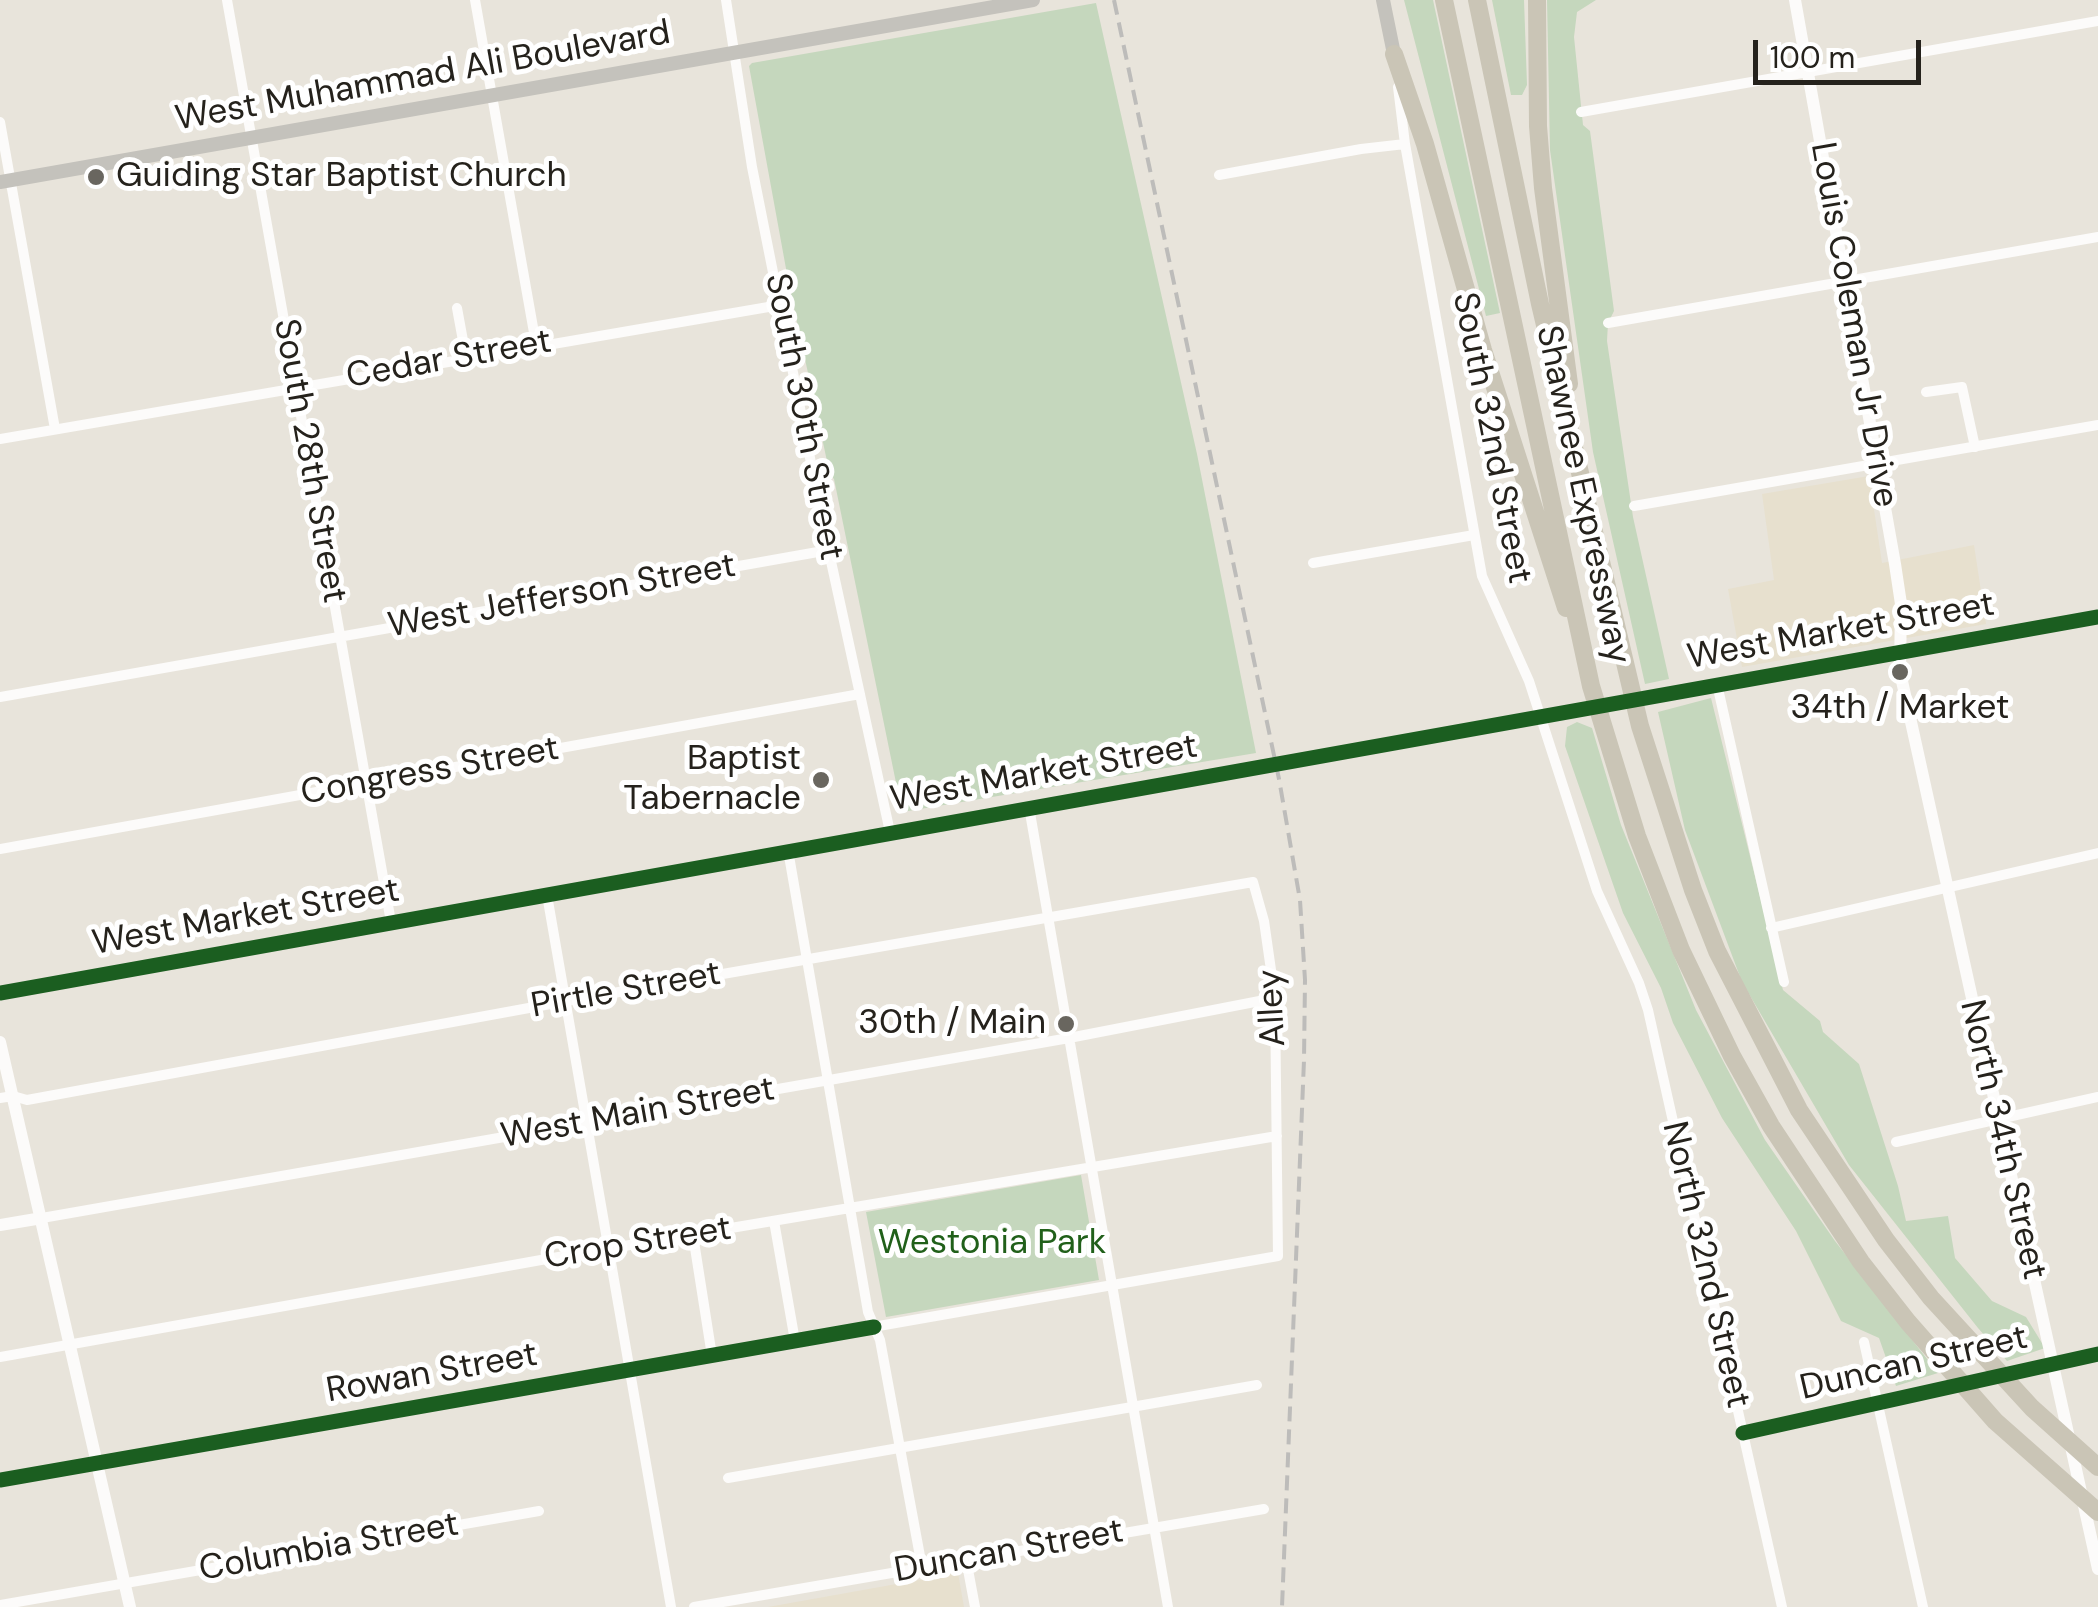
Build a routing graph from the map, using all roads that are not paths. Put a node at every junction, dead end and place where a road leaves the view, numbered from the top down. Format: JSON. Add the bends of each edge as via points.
{"nodes":[{"id":1,"x":227,"y":0,"type":"edge"},
{"id":2,"x":475,"y":0,"type":"edge"},
{"id":3,"x":726,"y":0,"type":"edge"},
{"id":4,"x":1033,"y":0,"type":"edge"},
{"id":5,"x":1383,"y":0,"type":"edge"},
{"id":6,"x":1444,"y":0,"type":"edge"},
{"id":7,"x":1477,"y":0,"type":"edge"},
{"id":8,"x":1537,"y":0,"type":"edge"},
{"id":9,"x":1795,"y":0,"type":"edge"},
{"id":10,"x":2098,"y":21,"type":"edge"},
{"id":11,"x":736,"y":53,"type":"junction"},
{"id":12,"x":1394,"y":54,"type":"junction"},
{"id":13,"x":1808,"y":72,"type":"junction"},
{"id":14,"x":492,"y":96,"type":"junction"},
{"id":15,"x":1582,"y":112,"type":"dead end"},
{"id":16,"x":0,"y":122,"type":"edge"},
{"id":17,"x":252,"y":138,"type":"junction"},
{"id":18,"x":1405,"y":144,"type":"junction"},
{"id":19,"x":1219,"y":175,"type":"dead end"},
{"id":20,"x":5,"y":181,"type":"edge"},
{"id":21,"x":2098,"y":237,"type":"edge"},
{"id":22,"x":1846,"y":281,"type":"junction"},
{"id":23,"x":780,"y":305,"type":"junction"},
{"id":24,"x":457,"y":308,"type":"dead end"},
{"id":25,"x":1608,"y":323,"type":"dead end"},
{"id":26,"x":536,"y":344,"type":"junction"},
{"id":27,"x":466,"y":357,"type":"junction"},
{"id":28,"x":296,"y":387,"type":"junction"},
{"id":29,"x":1926,"y":392,"type":"dead end"},
{"id":30,"x":2098,"y":425,"type":"edge"},
{"id":31,"x":55,"y":429,"type":"junction"},
{"id":32,"x":0,"y":439,"type":"edge"},
{"id":33,"x":1975,"y":447,"type":"junction"},
{"id":34,"x":1878,"y":464,"type":"junction"},
{"id":35,"x":1586,"y":498,"type":"junction"},
{"id":36,"x":1634,"y":506,"type":"dead end"},
{"id":37,"x":1474,"y":535,"type":"junction"},
{"id":38,"x":829,"y":550,"type":"junction"},
{"id":39,"x":1313,"y":563,"type":"dead end"},
{"id":40,"x":2098,"y":617,"type":"edge"},
{"id":41,"x":340,"y":636,"type":"junction"},
{"id":42,"x":1900,"y":652,"type":"junction"},
{"id":43,"x":1717,"y":684,"type":"junction"},
{"id":44,"x":1591,"y":686,"type":"junction"},
{"id":45,"x":860,"y":694,"type":"junction"},
{"id":46,"x":0,"y":697,"type":"edge"},
{"id":47,"x":1540,"y":715,"type":"junction"},
{"id":48,"x":366,"y":783,"type":"junction"},
{"id":49,"x":1028,"y":808,"type":"junction"},
{"id":50,"x":890,"y":832,"type":"junction"},
{"id":51,"x":0,"y":848,"type":"edge"},
{"id":52,"x":788,"y":850,"type":"junction"},
{"id":53,"x":2098,"y":853,"type":"edge"},
{"id":54,"x":1253,"y":882,"type":"joint"},
{"id":55,"x":1946,"y":888,"type":"junction"},
{"id":56,"x":547,"y":894,"type":"junction"},
{"id":57,"x":1048,"y":918,"type":"junction"},
{"id":58,"x":391,"y":922,"type":"junction"},
{"id":59,"x":1771,"y":928,"type":"junction"},
{"id":60,"x":807,"y":959,"type":"junction"},
{"id":61,"x":1784,"y":982,"type":"dead end"},
{"id":62,"x":1639,"y":983,"type":"joint"},
{"id":63,"x":0,"y":993,"type":"edge"},
{"id":64,"x":1276,"y":998,"type":"junction"},
{"id":65,"x":567,"y":1000,"type":"junction"},
{"id":66,"x":1069,"y":1038,"type":"junction"},
{"id":67,"x":0,"y":1042,"type":"edge"},
{"id":68,"x":828,"y":1080,"type":"junction"},
{"id":69,"x":6,"y":1097,"type":"edge"},
{"id":70,"x":2098,"y":1097,"type":"edge"},
{"id":71,"x":1997,"y":1120,"type":"junction"},
{"id":72,"x":587,"y":1122,"type":"junction"},
{"id":73,"x":1277,"y":1136,"type":"junction"},
{"id":74,"x":1896,"y":1142,"type":"dead end"},
{"id":75,"x":1091,"y":1167,"type":"junction"},
{"id":76,"x":850,"y":1208,"type":"junction"},
{"id":77,"x":42,"y":1218,"type":"junction"},
{"id":78,"x":774,"y":1222,"type":"junction"},
{"id":79,"x":0,"y":1225,"type":"edge"},
{"id":80,"x":693,"y":1236,"type":"junction"},
{"id":81,"x":610,"y":1250,"type":"junction"},
{"id":82,"x":1278,"y":1256,"type":"joint"},
{"id":83,"x":1112,"y":1286,"type":"junction"},
{"id":84,"x":874,"y":1326,"type":"junction"},
{"id":85,"x":795,"y":1341,"type":"junction"},
{"id":86,"x":1864,"y":1342,"type":"dead end"},
{"id":87,"x":70,"y":1344,"type":"junction"},
{"id":88,"x":2098,"y":1354,"type":"edge"},
{"id":89,"x":712,"y":1356,"type":"junction"},
{"id":90,"x":0,"y":1357,"type":"edge"},
{"id":91,"x":2052,"y":1364,"type":"junction"},
{"id":92,"x":630,"y":1370,"type":"junction"},
{"id":93,"x":1256,"y":1385,"type":"dead end"},
{"id":94,"x":1878,"y":1404,"type":"junction"},
{"id":95,"x":1132,"y":1407,"type":"junction"},
{"id":96,"x":1743,"y":1433,"type":"junction"},
{"id":97,"x":901,"y":1445,"type":"junction"},
{"id":98,"x":97,"y":1463,"type":"junction"},
{"id":99,"x":2098,"y":1466,"type":"edge"},
{"id":100,"x":728,"y":1478,"type":"dead end"},
{"id":101,"x":0,"y":1480,"type":"edge"},
{"id":102,"x":1264,"y":1510,"type":"dead end"},
{"id":103,"x":539,"y":1511,"type":"dead end"},
{"id":104,"x":2098,"y":1512,"type":"edge"},
{"id":105,"x":1154,"y":1526,"type":"junction"},
{"id":106,"x":966,"y":1559,"type":"junction"},
{"id":107,"x":922,"y":1567,"type":"junction"},
{"id":108,"x":2098,"y":1569,"type":"edge"},
{"id":109,"x":124,"y":1583,"type":"junction"},
{"id":110,"x":48,"y":1602,"type":"edge"},
{"id":111,"x":0,"y":1605,"type":"edge"},
{"id":112,"x":130,"y":1607,"type":"edge"},
{"id":113,"x":671,"y":1607,"type":"edge"},
{"id":114,"x":694,"y":1607,"type":"edge"},
{"id":115,"x":974,"y":1607,"type":"edge"},
{"id":116,"x":1168,"y":1607,"type":"edge"},
{"id":117,"x":1782,"y":1607,"type":"edge"},
{"id":118,"x":1923,"y":1607,"type":"edge"}],
"edges":[{"from":1,"to":17,"type":"street","name":"South 28th Street"},
{"from":2,"to":14,"type":"street"},
{"from":3,"to":11,"type":"street","name":"South 30th Street"},
{"from":4,"to":11,"type":"main road","name":"West Muhammad Ali Boulevard"},
{"from":5,"to":12,"type":"main road","name":"South 32nd Street"},
{"from":6,"to":44,"type":"highway","name":"Shawnee Expressway"},
{"from":7,"to":35,"type":"highway","name":"Shawnee Expressway"},
{"from":8,"to":35,"type":"highway","via":[[1542,188]]},
{"from":9,"to":13,"type":"street","name":"Louis Coleman Jr Drive"},
{"from":10,"to":13,"type":"street"},
{"from":11,"to":14,"type":"main road","name":"West Muhammad Ali Boulevard"},
{"from":11,"to":23,"type":"street","name":"South 30th Street"},
{"from":12,"to":18,"type":"street","name":"South 32nd Street"},
{"from":12,"to":44,"type":"highway"},
{"from":13,"to":15,"type":"street"},
{"from":13,"to":22,"type":"street","name":"Louis Coleman Jr Drive"},
{"from":14,"to":17,"type":"main road","name":"West Muhammad Ali Boulevard"},
{"from":14,"to":26,"type":"street"},
{"from":16,"to":20,"type":"street"},
{"from":17,"to":20,"type":"main road","name":"West Muhammad Ali Boulevard"},
{"from":17,"to":28,"type":"street","name":"South 28th Street"},
{"from":18,"to":19,"type":"street"},
{"from":18,"to":37,"type":"street","name":"South 32nd Street"},
{"from":20,"to":31,"type":"street"},
{"from":21,"to":22,"type":"street"},
{"from":22,"to":25,"type":"street"},
{"from":22,"to":34,"type":"street","name":"Louis Coleman Jr Drive"},
{"from":23,"to":26,"type":"street","name":"Cedar Street"},
{"from":23,"to":38,"type":"street","name":"South 30th Street"},
{"from":24,"to":27,"type":"street"},
{"from":26,"to":27,"type":"street","name":"Cedar Street"},
{"from":27,"to":28,"type":"street","name":"Cedar Street"},
{"from":28,"to":31,"type":"street","name":"Cedar Street"},
{"from":28,"to":41,"type":"street","name":"South 28th Street"},
{"from":29,"to":33,"type":"street","via":[[1962,386]]},
{"from":30,"to":33,"type":"street"},
{"from":31,"to":32,"type":"street","name":"Cedar Street"},
{"from":33,"to":34,"type":"street"},
{"from":34,"to":36,"type":"street"},
{"from":34,"to":42,"type":"street","name":"Louis Coleman Jr Drive","via":[[1901,604]]},
{"from":35,"to":99,"type":"highway","name":"Shawnee Expressway","via":[[1640,726],[1693,890],[1748,1016],[1816,1138],[1931,1298],[2032,1408]]},
{"from":37,"to":39,"type":"street"},
{"from":37,"to":47,"type":"street","name":"South 32nd Street","via":[[1482,576]]},
{"from":38,"to":41,"type":"street","name":"West Jefferson Street"},
{"from":38,"to":45,"type":"street","name":"South 30th Street"},
{"from":40,"to":42,"type":"street","name":"West Market Street"},
{"from":41,"to":46,"type":"street","name":"West Jefferson Street"},
{"from":41,"to":48,"type":"street","name":"South 28th Street"},
{"from":42,"to":43,"type":"street","name":"West Market Street"},
{"from":42,"to":55,"type":"street","name":"Louis Coleman Jr Drive"},
{"from":43,"to":47,"type":"street","name":"West Market Street"},
{"from":43,"to":59,"type":"street"},
{"from":44,"to":104,"type":"highway","name":"Shawnee Expressway","via":[[1657,892],[1732,1056],[1817,1199],[1873,1277],[1995,1420]]},
{"from":45,"to":48,"type":"street","name":"Congress Street"},
{"from":45,"to":50,"type":"street","name":"South 30th Street"},
{"from":47,"to":49,"type":"street","name":"West Market Street"},
{"from":47,"to":62,"type":"street","name":"South 32nd Street","via":[[1596,891]]},
{"from":48,"to":51,"type":"street","name":"Congress Street"},
{"from":48,"to":58,"type":"street","name":"South 28th Street"},
{"from":49,"to":50,"type":"street","name":"West Market Street"},
{"from":49,"to":57,"type":"street"},
{"from":50,"to":52,"type":"street","name":"West Market Street"},
{"from":52,"to":56,"type":"street","name":"West Market Street"},
{"from":52,"to":60,"type":"street"},
{"from":53,"to":55,"type":"street"},
{"from":54,"to":57,"type":"street","name":"Pirtle Street"},
{"from":54,"to":64,"type":"street","name":"Alley"},
{"from":55,"to":59,"type":"street"},
{"from":55,"to":71,"type":"street","name":"North 34th Street"},
{"from":56,"to":58,"type":"street","name":"West Market Street"},
{"from":56,"to":65,"type":"street"},
{"from":57,"to":60,"type":"street","name":"Pirtle Street"},
{"from":57,"to":66,"type":"street"},
{"from":58,"to":63,"type":"street","name":"West Market Street"},
{"from":59,"to":61,"type":"street"},
{"from":60,"to":65,"type":"street","name":"Pirtle Street"},
{"from":60,"to":68,"type":"street"},
{"from":62,"to":96,"type":"street","name":"North 32nd Street"},
{"from":64,"to":66,"type":"street","name":"West Main Street"},
{"from":64,"to":73,"type":"street","name":"Alley"},
{"from":65,"to":69,"type":"street","name":"Pirtle Street","via":[[27,1100]]},
{"from":65,"to":72,"type":"street"},
{"from":66,"to":68,"type":"street","name":"West Main Street"},
{"from":66,"to":75,"type":"street"},
{"from":67,"to":69,"type":"street"},
{"from":68,"to":72,"type":"street","name":"West Main Street"},
{"from":68,"to":76,"type":"street"},
{"from":69,"to":77,"type":"street"},
{"from":70,"to":71,"type":"street"},
{"from":71,"to":74,"type":"street"},
{"from":71,"to":91,"type":"street","name":"North 34th Street"},
{"from":72,"to":77,"type":"street","name":"West Main Street"},
{"from":72,"to":81,"type":"street"},
{"from":73,"to":75,"type":"street","name":"Crop Street"},
{"from":73,"to":82,"type":"street","name":"Alley"},
{"from":75,"to":76,"type":"street","name":"Crop Street"},
{"from":75,"to":83,"type":"street"},
{"from":76,"to":78,"type":"street","name":"Crop Street"},
{"from":76,"to":84,"type":"street"},
{"from":77,"to":79,"type":"street","name":"West Main Street"},
{"from":77,"to":87,"type":"street"},
{"from":78,"to":80,"type":"street","name":"Crop Street"},
{"from":78,"to":85,"type":"street"},
{"from":80,"to":81,"type":"street","name":"Crop Street"},
{"from":80,"to":89,"type":"street"},
{"from":81,"to":87,"type":"street","name":"Crop Street"},
{"from":81,"to":92,"type":"street"},
{"from":82,"to":83,"type":"street","name":"Rowan Street"},
{"from":83,"to":84,"type":"street","name":"Rowan Street"},
{"from":83,"to":95,"type":"street"},
{"from":84,"to":85,"type":"street","name":"Rowan Street"},
{"from":84,"to":97,"type":"street"},
{"from":85,"to":89,"type":"street","name":"Rowan Street"},
{"from":86,"to":94,"type":"street"},
{"from":87,"to":90,"type":"street","name":"Crop Street"},
{"from":87,"to":98,"type":"street"},
{"from":88,"to":91,"type":"street","name":"Duncan Street"},
{"from":89,"to":92,"type":"street","name":"Rowan Street"},
{"from":91,"to":94,"type":"street","name":"Duncan Street"},
{"from":91,"to":108,"type":"street","name":"North 34th Street"},
{"from":92,"to":98,"type":"street","name":"Rowan Street"},
{"from":92,"to":113,"type":"street"},
{"from":93,"to":95,"type":"street"},
{"from":94,"to":96,"type":"street","name":"Duncan Street"},
{"from":94,"to":118,"type":"street"},
{"from":95,"to":97,"type":"street"},
{"from":95,"to":105,"type":"street"},
{"from":96,"to":117,"type":"street","name":"North 32nd Street"},
{"from":97,"to":100,"type":"street"},
{"from":97,"to":107,"type":"street"},
{"from":98,"to":101,"type":"street","name":"Rowan Street"},
{"from":98,"to":109,"type":"street"},
{"from":102,"to":105,"type":"street","name":"Duncan Street"},
{"from":103,"to":109,"type":"street","name":"Columbia Street"},
{"from":105,"to":106,"type":"street","name":"Duncan Street"},
{"from":105,"to":116,"type":"street"},
{"from":106,"to":107,"type":"street","name":"Duncan Street"},
{"from":106,"to":115,"type":"street"},
{"from":107,"to":114,"type":"street","name":"Duncan Street"},
{"from":109,"to":110,"type":"street","name":"Columbia Street"},
{"from":109,"to":112,"type":"street"},
{"from":110,"to":111,"type":"street","name":"Columbia Street"}]}
